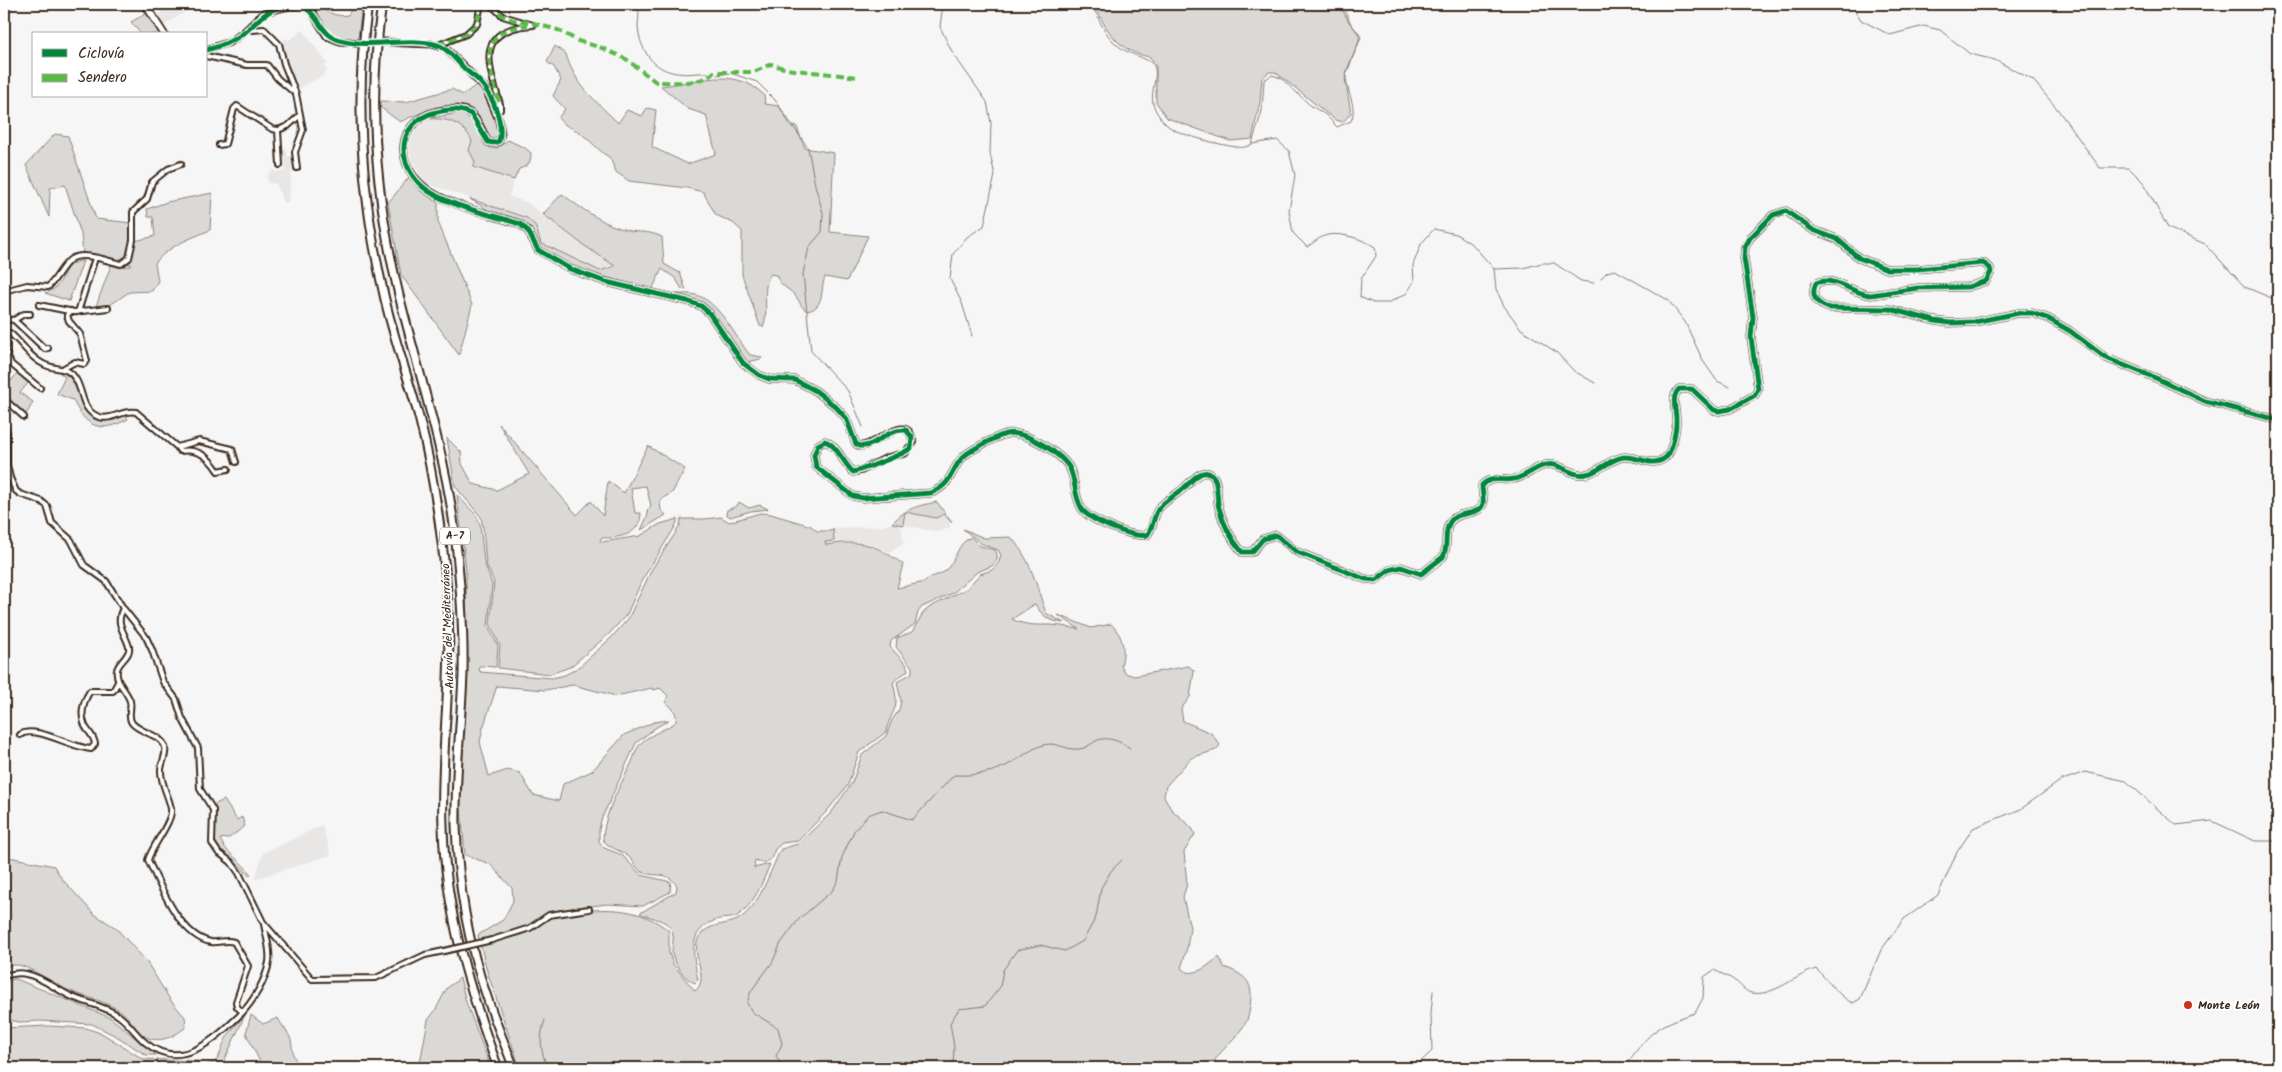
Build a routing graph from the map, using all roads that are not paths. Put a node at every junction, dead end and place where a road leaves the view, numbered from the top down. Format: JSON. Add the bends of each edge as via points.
{"nodes":[{"id":1,"x":145,"y":4,"type":"edge"},
{"id":2,"x":368,"y":4,"type":"edge"},
{"id":3,"x":382,"y":4,"type":"edge"},
{"id":4,"x":481,"y":4,"type":"edge"},
{"id":5,"x":490,"y":4,"type":"edge"},
{"id":6,"x":249,"y":28,"type":"junction"},
{"id":7,"x":163,"y":32,"type":"edge"},
{"id":8,"x":383,"y":42,"type":"tunnel mouth"},
{"id":9,"x":357,"y":43,"type":"tunnel mouth"},
{"id":10,"x":438,"y":45,"type":"junction"},
{"id":11,"x":208,"y":49,"type":"edge"},
{"id":12,"x":208,"y":56,"type":"edge"},
{"id":13,"x":296,"y":94,"type":"junction"},
{"id":14,"x":496,"y":112,"type":"junction"},
{"id":15,"x":300,"y":116,"type":"junction"},
{"id":16,"x":278,"y":130,"type":"junction"},
{"id":17,"x":219,"y":145,"type":"dead end"},
{"id":18,"x":181,"y":164,"type":"dead end"},
{"id":19,"x":280,"y":165,"type":"dead end"},
{"id":20,"x":297,"y":168,"type":"dead end"},
{"id":21,"x":95,"y":258,"type":"junction"},
{"id":22,"x":4,"y":291,"type":"edge"},
{"id":23,"x":38,"y":304,"type":"dead end"},
{"id":24,"x":108,"y":308,"type":"dead end"},
{"id":25,"x":70,"y":311,"type":"junction"},
{"id":26,"x":78,"y":312,"type":"junction"},
{"id":27,"x":30,"y":314,"type":"dead end"},
{"id":28,"x":4,"y":319,"type":"edge"},
{"id":29,"x":14,"y":320,"type":"junction"},
{"id":30,"x":4,"y":333,"type":"edge"},
{"id":31,"x":4,"y":348,"type":"edge"},
{"id":32,"x":48,"y":348,"type":"dead end"},
{"id":33,"x":10,"y":364,"type":"junction"},
{"id":34,"x":4,"y":367,"type":"edge"},
{"id":35,"x":64,"y":368,"type":"junction"},
{"id":36,"x":40,"y":388,"type":"dead end"},
{"id":37,"x":4,"y":399,"type":"edge"},
{"id":38,"x":24,"y":417,"type":"dead end"},
{"id":39,"x":2278,"y":420,"type":"edge"},
{"id":40,"x":4,"y":425,"type":"edge"},
{"id":41,"x":177,"y":448,"type":"junction"},
{"id":42,"x":236,"y":462,"type":"dead end"},
{"id":43,"x":228,"y":469,"type":"dead end"},
{"id":44,"x":123,"y":608,"type":"junction"},
{"id":45,"x":118,"y":682,"type":"junction"},
{"id":46,"x":20,"y":735,"type":"dead end"},
{"id":47,"x":589,"y":909,"type":"dead end"},
{"id":48,"x":263,"y":922,"type":"junction"},
{"id":49,"x":4,"y":976,"type":"edge"},
{"id":50,"x":243,"y":1012,"type":"junction"},
{"id":51,"x":498,"y":1068,"type":"edge"},
{"id":52,"x":514,"y":1068,"type":"edge"}],
"edges":[{"from":1,"to":7,"type":"main road"},
{"from":2,"to":51,"type":"highway","name":"Autovía del Mediterráneo","number":"A-7","via":[[362,66],[361,141],[369,217],[384,296],[420,422],[442,544],[448,667],[443,828],[450,902],[474,1005]]},
{"from":3,"to":52,"type":"highway","name":"Autovía del Mediterráneo","number":"A-7","via":[[376,66],[375,138],[382,212],[399,294],[441,450],[455,533],[463,672],[456,829],[463,898],[486,995]]},
{"from":4,"to":10,"type":"street","via":[[477,24],[466,34]]},
{"from":5,"to":14,"type":"street","via":[[502,16],[532,25],[502,32],[491,45],[489,60],[500,104],[500,110]]},
{"from":6,"to":9,"type":"main road","via":[[265,12],[293,5],[304,6],[312,12],[327,36]]},
{"from":6,"to":11,"type":"main road","via":[[230,42]]},
{"from":6,"to":13,"type":"street","via":[[264,29],[279,44]]},
{"from":8,"to":10,"type":"main road"},
{"from":10,"to":14,"type":"main road","via":[[479,81]]},
{"from":12,"to":13,"type":"street","via":[[247,65],[267,65]]},
{"from":13,"to":15,"type":"street"},
{"from":14,"to":39,"type":"main road","via":[[501,133],[499,141],[494,143],[488,142],[478,123],[464,110],[428,113],[418,119],[407,132],[404,146],[406,161],[414,177],[435,195],[520,224],[528,231],[538,250],[570,269],[606,282],[701,306],[719,325],[743,363],[764,377],[795,380],[816,391],[846,418],[856,444],[869,445],[895,429],[906,430],[912,437],[910,448],[905,453],[853,472],[832,444],[825,441],[818,445],[814,455],[816,467],[853,496],[863,498],[931,493],[941,489],[970,452],[1007,433],[1017,433],[1064,459],[1070,468],[1078,502],[1087,515],[1135,536],[1147,535],[1160,506],[1192,479],[1207,473],[1216,481],[1218,507],[1242,552],[1252,552],[1263,539],[1276,535],[1297,552],[1365,579],[1376,580],[1389,570],[1401,567],[1421,574],[1443,557],[1450,522],[1460,514],[1481,508],[1484,501],[1482,484],[1487,480],[1513,480],[1553,464],[1580,475],[1593,472],[1614,459],[1626,457],[1660,461],[1668,454],[1674,435],[1674,397],[1679,389],[1692,389],[1714,410],[1720,411],[1754,395],[1758,380],[1751,337],[1753,317],[1745,247],[1773,215],[1786,211],[1813,230],[1838,239],[1859,258],[1874,265],[1901,270],[1982,263],[1991,272],[1986,281],[1968,287],[1918,288],[1871,295],[1831,281],[1821,281],[1816,283],[1813,293],[1821,306],[1890,308],[1950,323],[2032,313],[2070,331],[2106,358],[2205,401]]},
{"from":15,"to":16,"type":"street"},
{"from":15,"to":20,"type":"street","via":[[303,130],[295,152]]},
{"from":16,"to":17,"type":"street","via":[[237,106],[225,144]]},
{"from":16,"to":19,"type":"street"},
{"from":18,"to":21,"type":"street","via":[[168,169],[152,182],[147,199],[134,212],[129,258],[121,264]]},
{"from":21,"to":22,"type":"street","via":[[82,256],[70,260],[48,286],[27,285]]},
{"from":21,"to":26,"type":"street"},
{"from":23,"to":25,"type":"street"},
{"from":24,"to":26,"type":"street"},
{"from":25,"to":26,"type":"street"},
{"from":25,"to":35,"type":"street","via":[[68,319],[80,334],[87,361],[84,364],[74,362]]},
{"from":27,"to":29,"type":"street"},
{"from":28,"to":29,"type":"street"},
{"from":29,"to":32,"type":"street","via":[[45,349]]},
{"from":30,"to":35,"type":"street","via":[[10,333],[47,366]]},
{"from":31,"to":33,"type":"street"},
{"from":33,"to":34,"type":"street"},
{"from":33,"to":36,"type":"street"},
{"from":35,"to":41,"type":"street","via":[[75,377],[88,410],[99,417],[110,418],[136,412]]},
{"from":37,"to":38,"type":"street"},
{"from":40,"to":44,"type":"street","via":[[7,465],[16,491],[47,506],[52,523],[71,540],[84,565],[110,585]]},
{"from":41,"to":42,"type":"street","via":[[200,441],[232,449]]},
{"from":41,"to":43,"type":"street","via":[[180,451],[199,451],[218,471]]},
{"from":44,"to":45,"type":"street","via":[[120,613],[122,633],[129,652],[117,668]]},
{"from":44,"to":48,"type":"street","via":[[146,637],[160,677],[176,699],[198,748],[200,789],[212,810],[212,843],[240,873]]},
{"from":45,"to":46,"type":"street","via":[[113,691],[90,691],[83,702],[85,726],[94,738],[95,744],[91,749],[36,732]]},
{"from":45,"to":50,"type":"street","via":[[131,703],[131,722],[161,740],[165,747],[161,770],[171,816],[148,860],[176,914],[186,926],[211,942],[234,942],[248,966],[236,1002]]},
{"from":47,"to":48,"type":"street","bridge":true,"via":[[549,914],[530,928],[425,955],[376,978],[312,979]]},
{"from":48,"to":50,"type":"street","via":[[269,961]]},
{"from":49,"to":50,"type":"street","via":[[26,974],[110,1012],[126,1022],[156,1051],[167,1054],[194,1050],[206,1044]]}]}
